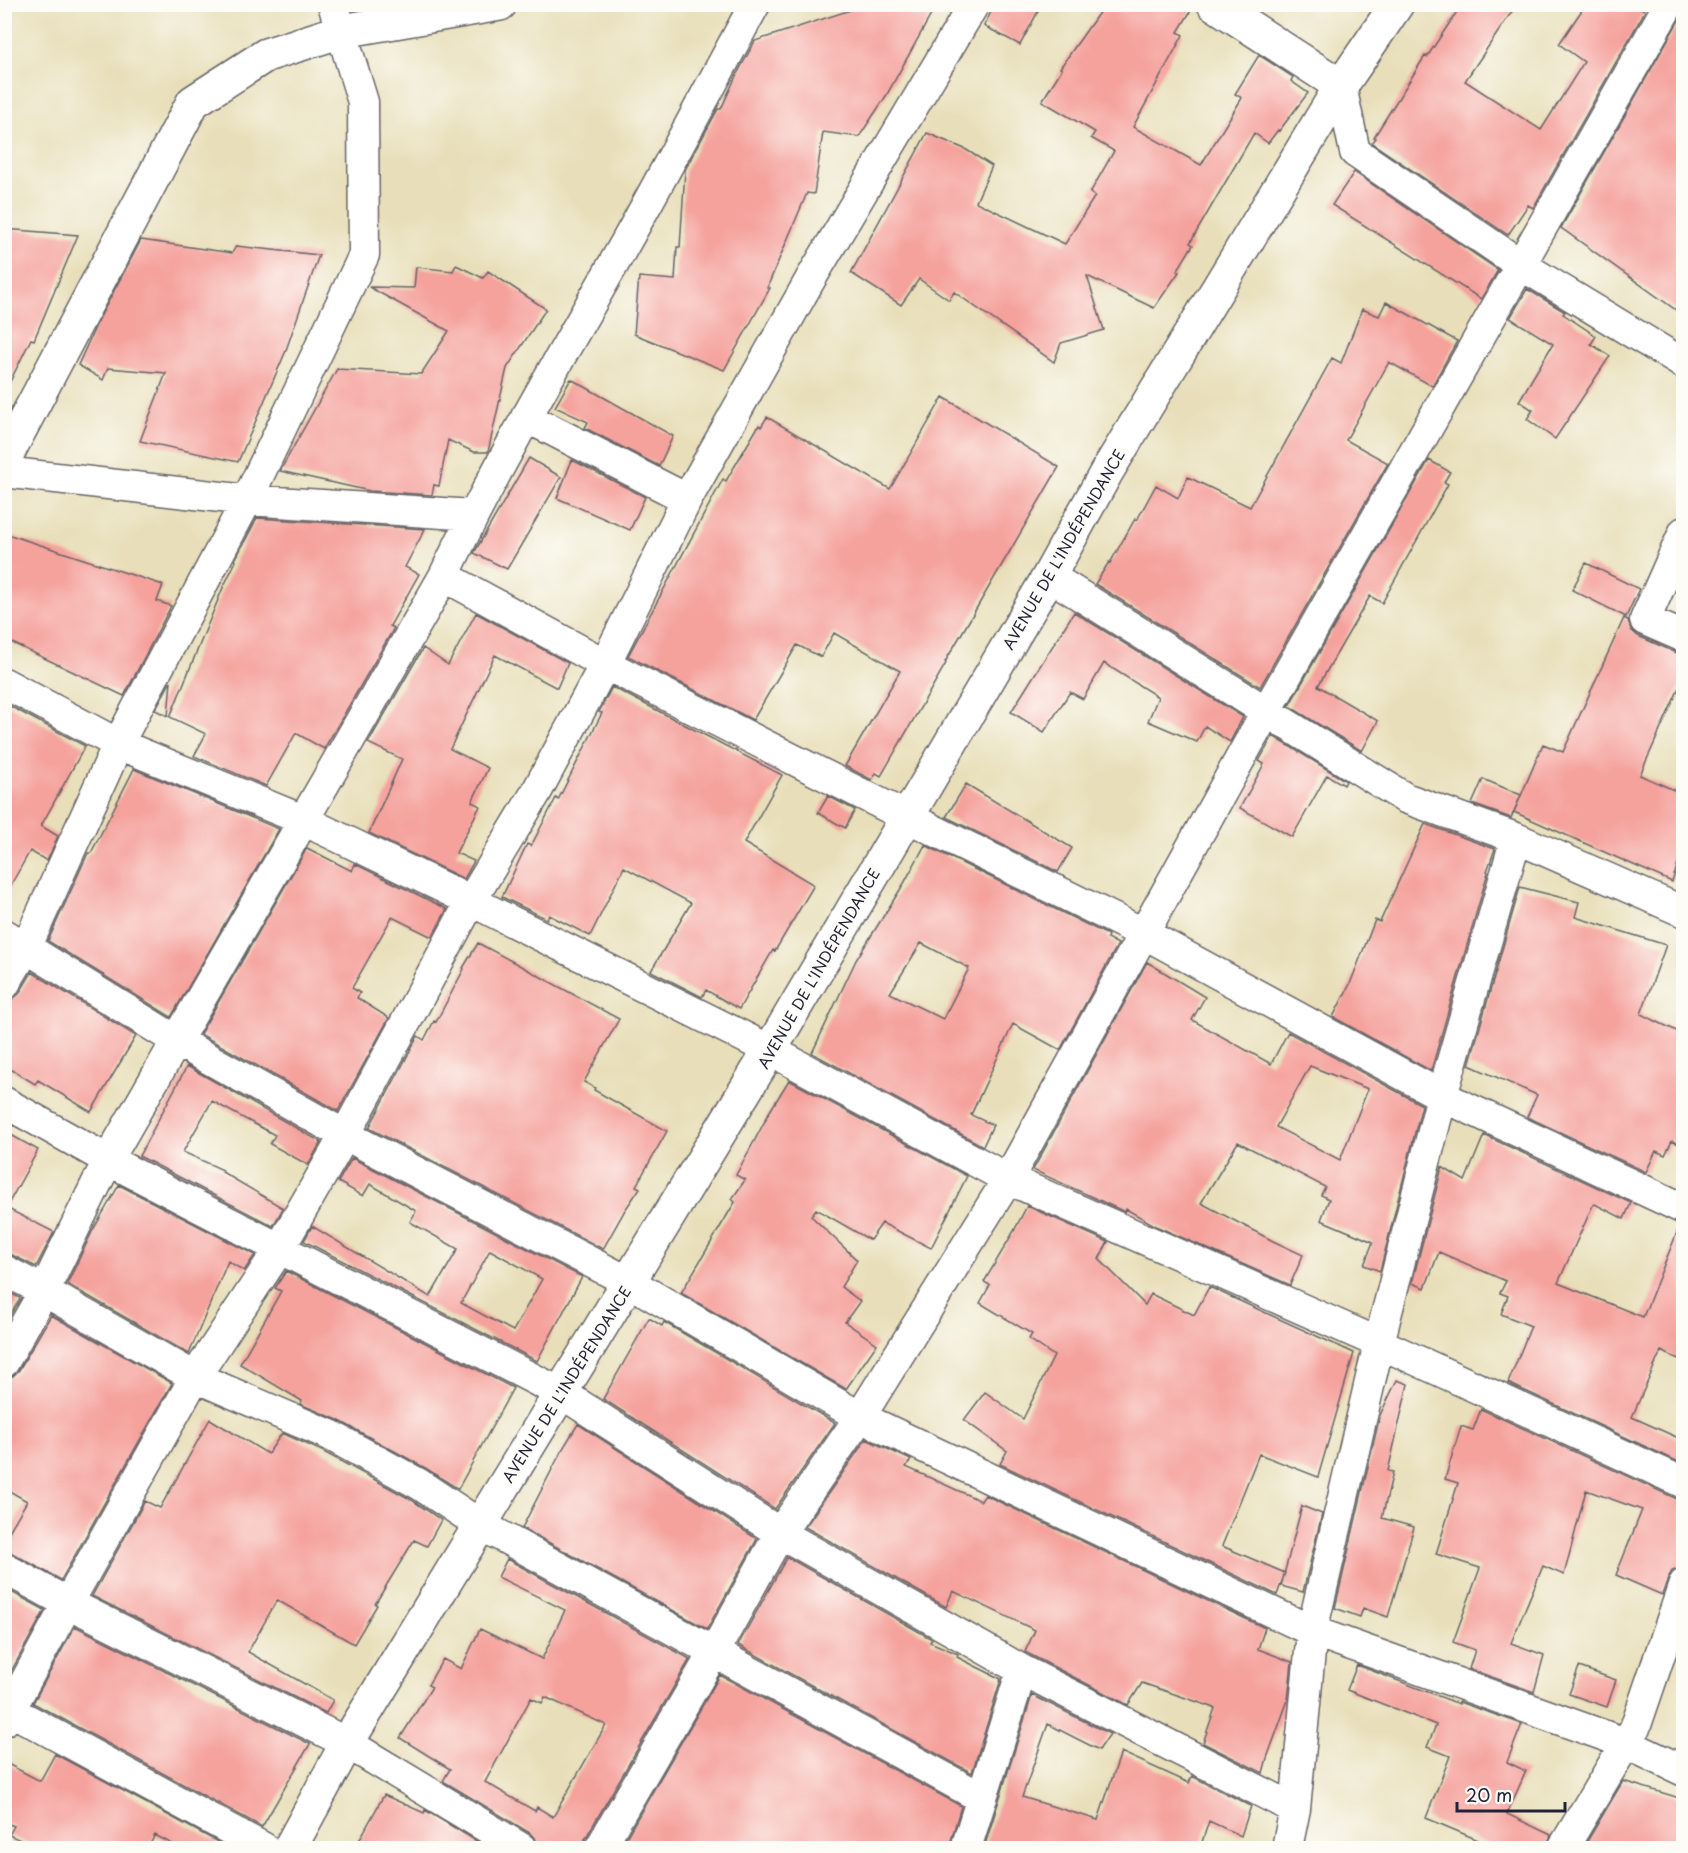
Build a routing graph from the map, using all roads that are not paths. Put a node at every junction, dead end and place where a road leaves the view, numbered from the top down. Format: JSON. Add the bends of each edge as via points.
{"nodes":[{"id":1,"x":500,"y":4,"type":"edge"},
{"id":2,"x":755,"y":4,"type":"edge"},
{"id":3,"x":974,"y":4,"type":"edge"},
{"id":4,"x":1214,"y":4,"type":"edge"},
{"id":5,"x":1396,"y":4,"type":"edge"},
{"id":6,"x":1669,"y":4,"type":"edge"},
{"id":7,"x":338,"y":18,"type":"edge"},
{"id":8,"x":1341,"y":86,"type":"junction"},
{"id":9,"x":1521,"y":265,"type":"junction"},
{"id":10,"x":1683,"y":364,"type":"edge"},
{"id":11,"x":526,"y":417,"type":"junction"},
{"id":12,"x":4,"y":460,"type":"edge"},
{"id":13,"x":4,"y":472,"type":"edge"},
{"id":14,"x":687,"y":499,"type":"junction"},
{"id":15,"x":247,"y":500,"type":"junction"},
{"id":16,"x":473,"y":515,"type":"junction"},
{"id":17,"x":1683,"y":532,"type":"edge"},
{"id":18,"x":444,"y":576,"type":"junction"},
{"id":19,"x":1049,"y":576,"type":"junction"},
{"id":20,"x":1683,"y":638,"type":"edge"},
{"id":21,"x":605,"y":664,"type":"junction"},
{"id":22,"x":4,"y":683,"type":"edge"},
{"id":23,"x":1266,"y":712,"type":"junction"},
{"id":24,"x":118,"y":744,"type":"junction"},
{"id":25,"x":907,"y":817,"type":"junction"},
{"id":26,"x":303,"y":820,"type":"junction"},
{"id":27,"x":1516,"y":838,"type":"junction"},
{"id":28,"x":471,"y":901,"type":"junction"},
{"id":29,"x":1683,"y":912,"type":"edge"},
{"id":30,"x":1145,"y":934,"type":"junction"},
{"id":31,"x":16,"y":941,"type":"edge"},
{"id":32,"x":4,"y":985,"type":"edge"},
{"id":33,"x":177,"y":1041,"type":"junction"},
{"id":34,"x":770,"y":1050,"type":"junction"},
{"id":35,"x":1442,"y":1096,"type":"junction"},
{"id":36,"x":4,"y":1102,"type":"edge"},
{"id":37,"x":345,"y":1135,"type":"junction"},
{"id":38,"x":108,"y":1160,"type":"junction"},
{"id":39,"x":1008,"y":1179,"type":"junction"},
{"id":40,"x":1683,"y":1209,"type":"edge"},
{"id":41,"x":280,"y":1248,"type":"junction"},
{"id":42,"x":4,"y":1270,"type":"edge"},
{"id":43,"x":629,"y":1282,"type":"junction"},
{"id":44,"x":44,"y":1291,"type":"junction"},
{"id":45,"x":1379,"y":1343,"type":"junction"},
{"id":46,"x":4,"y":1362,"type":"edge"},
{"id":47,"x":195,"y":1377,"type":"junction"},
{"id":48,"x":561,"y":1393,"type":"junction"},
{"id":49,"x":860,"y":1417,"type":"junction"},
{"id":50,"x":1683,"y":1484,"type":"edge"},
{"id":51,"x":479,"y":1524,"type":"junction"},
{"id":52,"x":780,"y":1533,"type":"junction"},
{"id":53,"x":4,"y":1568,"type":"edge"},
{"id":54,"x":1683,"y":1584,"type":"edge"},
{"id":55,"x":68,"y":1603,"type":"junction"},
{"id":56,"x":1312,"y":1631,"type":"junction"},
{"id":57,"x":714,"y":1652,"type":"junction"},
{"id":58,"x":1022,"y":1670,"type":"junction"},
{"id":59,"x":6,"y":1713,"type":"edge"},
{"id":60,"x":347,"y":1743,"type":"junction"},
{"id":61,"x":1625,"y":1743,"type":"junction"},
{"id":62,"x":1683,"y":1771,"type":"edge"},
{"id":63,"x":982,"y":1798,"type":"junction"},
{"id":64,"x":1295,"y":1809,"type":"junction"},
{"id":65,"x":264,"y":1848,"type":"edge"},
{"id":66,"x":290,"y":1848,"type":"edge"},
{"id":67,"x":521,"y":1848,"type":"edge"},
{"id":68,"x":600,"y":1848,"type":"edge"},
{"id":69,"x":966,"y":1848,"type":"edge"},
{"id":70,"x":1287,"y":1848,"type":"edge"},
{"id":71,"x":1563,"y":1848,"type":"edge"}],
"edges":[{"from":1,"to":7,"type":"main road"},
{"from":2,"to":11,"type":"street","via":[[620,254]]},
{"from":3,"to":14,"type":"street","via":[[810,280]]},
{"from":4,"to":8,"type":"main road"},
{"from":5,"to":8,"type":"main road","name":"AVENUE DE L'INDÉPENDANCE"},
{"from":6,"to":9,"type":"street"},
{"from":7,"to":12,"type":"main road","via":[[266,55],[193,102]]},
{"from":7,"to":15,"type":"street","via":[[363,102],[364,255]]},
{"from":8,"to":9,"type":"street","via":[[1355,152]]},
{"from":8,"to":19,"type":"main road","name":"AVENUE DE L'INDÉPENDANCE","via":[[1112,463]]},
{"from":9,"to":10,"type":"street"},
{"from":9,"to":23,"type":"street"},
{"from":11,"to":14,"type":"street"},
{"from":11,"to":16,"type":"street"},
{"from":13,"to":15,"type":"street"},
{"from":14,"to":21,"type":"street"},
{"from":15,"to":16,"type":"street"},
{"from":15,"to":24,"type":"street"},
{"from":16,"to":18,"type":"street"},
{"from":17,"to":20,"type":"street","via":[[1645,620]]},
{"from":18,"to":21,"type":"street"},
{"from":18,"to":26,"type":"street"},
{"from":19,"to":23,"type":"street"},
{"from":19,"to":25,"type":"main road","name":"AVENUE DE L'INDÉPENDANCE"},
{"from":21,"to":25,"type":"street"},
{"from":21,"to":28,"type":"street","via":[[537,791]]},
{"from":22,"to":24,"type":"street"},
{"from":23,"to":27,"type":"street","via":[[1405,798]]},
{"from":23,"to":30,"type":"street"},
{"from":24,"to":26,"type":"street"},
{"from":24,"to":31,"type":"street"},
{"from":25,"to":30,"type":"street"},
{"from":25,"to":34,"type":"main road","name":"AVENUE DE L'INDÉPENDANCE"},
{"from":26,"to":28,"type":"street"},
{"from":26,"to":33,"type":"street"},
{"from":27,"to":29,"type":"street"},
{"from":27,"to":35,"type":"street"},
{"from":28,"to":34,"type":"street"},
{"from":28,"to":37,"type":"street"},
{"from":30,"to":35,"type":"street"},
{"from":30,"to":39,"type":"street"},
{"from":31,"to":32,"type":"street"},
{"from":31,"to":33,"type":"street"},
{"from":33,"to":37,"type":"street"},
{"from":33,"to":38,"type":"street"},
{"from":34,"to":39,"type":"street"},
{"from":34,"to":43,"type":"main road","name":"AVENUE DE L'INDÉPENDANCE"},
{"from":35,"to":40,"type":"street"},
{"from":35,"to":45,"type":"street"},
{"from":36,"to":38,"type":"street"},
{"from":37,"to":41,"type":"street"},
{"from":37,"to":43,"type":"street"},
{"from":38,"to":41,"type":"street"},
{"from":38,"to":44,"type":"street"},
{"from":39,"to":45,"type":"street"},
{"from":39,"to":49,"type":"street"},
{"from":41,"to":47,"type":"street"},
{"from":41,"to":48,"type":"street"},
{"from":42,"to":44,"type":"street"},
{"from":43,"to":48,"type":"main road","name":"AVENUE DE L'INDÉPENDANCE"},
{"from":43,"to":49,"type":"street"},
{"from":44,"to":46,"type":"street"},
{"from":44,"to":47,"type":"street"},
{"from":45,"to":50,"type":"street"},
{"from":45,"to":56,"type":"street"},
{"from":47,"to":51,"type":"street","via":[[330,1435],[419,1484]]},
{"from":47,"to":55,"type":"street"},
{"from":48,"to":51,"type":"main road","name":"AVENUE DE L'INDÉPENDANCE"},
{"from":48,"to":52,"type":"street"},
{"from":49,"to":52,"type":"street"},
{"from":49,"to":56,"type":"street"},
{"from":51,"to":57,"type":"street"},
{"from":51,"to":60,"type":"main road","name":"AVENUE DE L'INDÉPENDANCE"},
{"from":52,"to":57,"type":"street"},
{"from":52,"to":58,"type":"street"},
{"from":53,"to":55,"type":"street"},
{"from":54,"to":61,"type":"street","via":[[1635,1728]]},
{"from":55,"to":59,"type":"street"},
{"from":55,"to":60,"type":"street"},
{"from":56,"to":61,"type":"street"},
{"from":56,"to":64,"type":"street"},
{"from":57,"to":63,"type":"street"},
{"from":57,"to":68,"type":"street"},
{"from":58,"to":63,"type":"street"},
{"from":58,"to":64,"type":"street"},
{"from":59,"to":65,"type":"street"},
{"from":60,"to":66,"type":"main road","name":"AVENUE DE L'INDÉPENDANCE"},
{"from":60,"to":67,"type":"street"},
{"from":61,"to":62,"type":"street"},
{"from":61,"to":71,"type":"street"},
{"from":63,"to":69,"type":"street"},
{"from":64,"to":70,"type":"street"}]}
